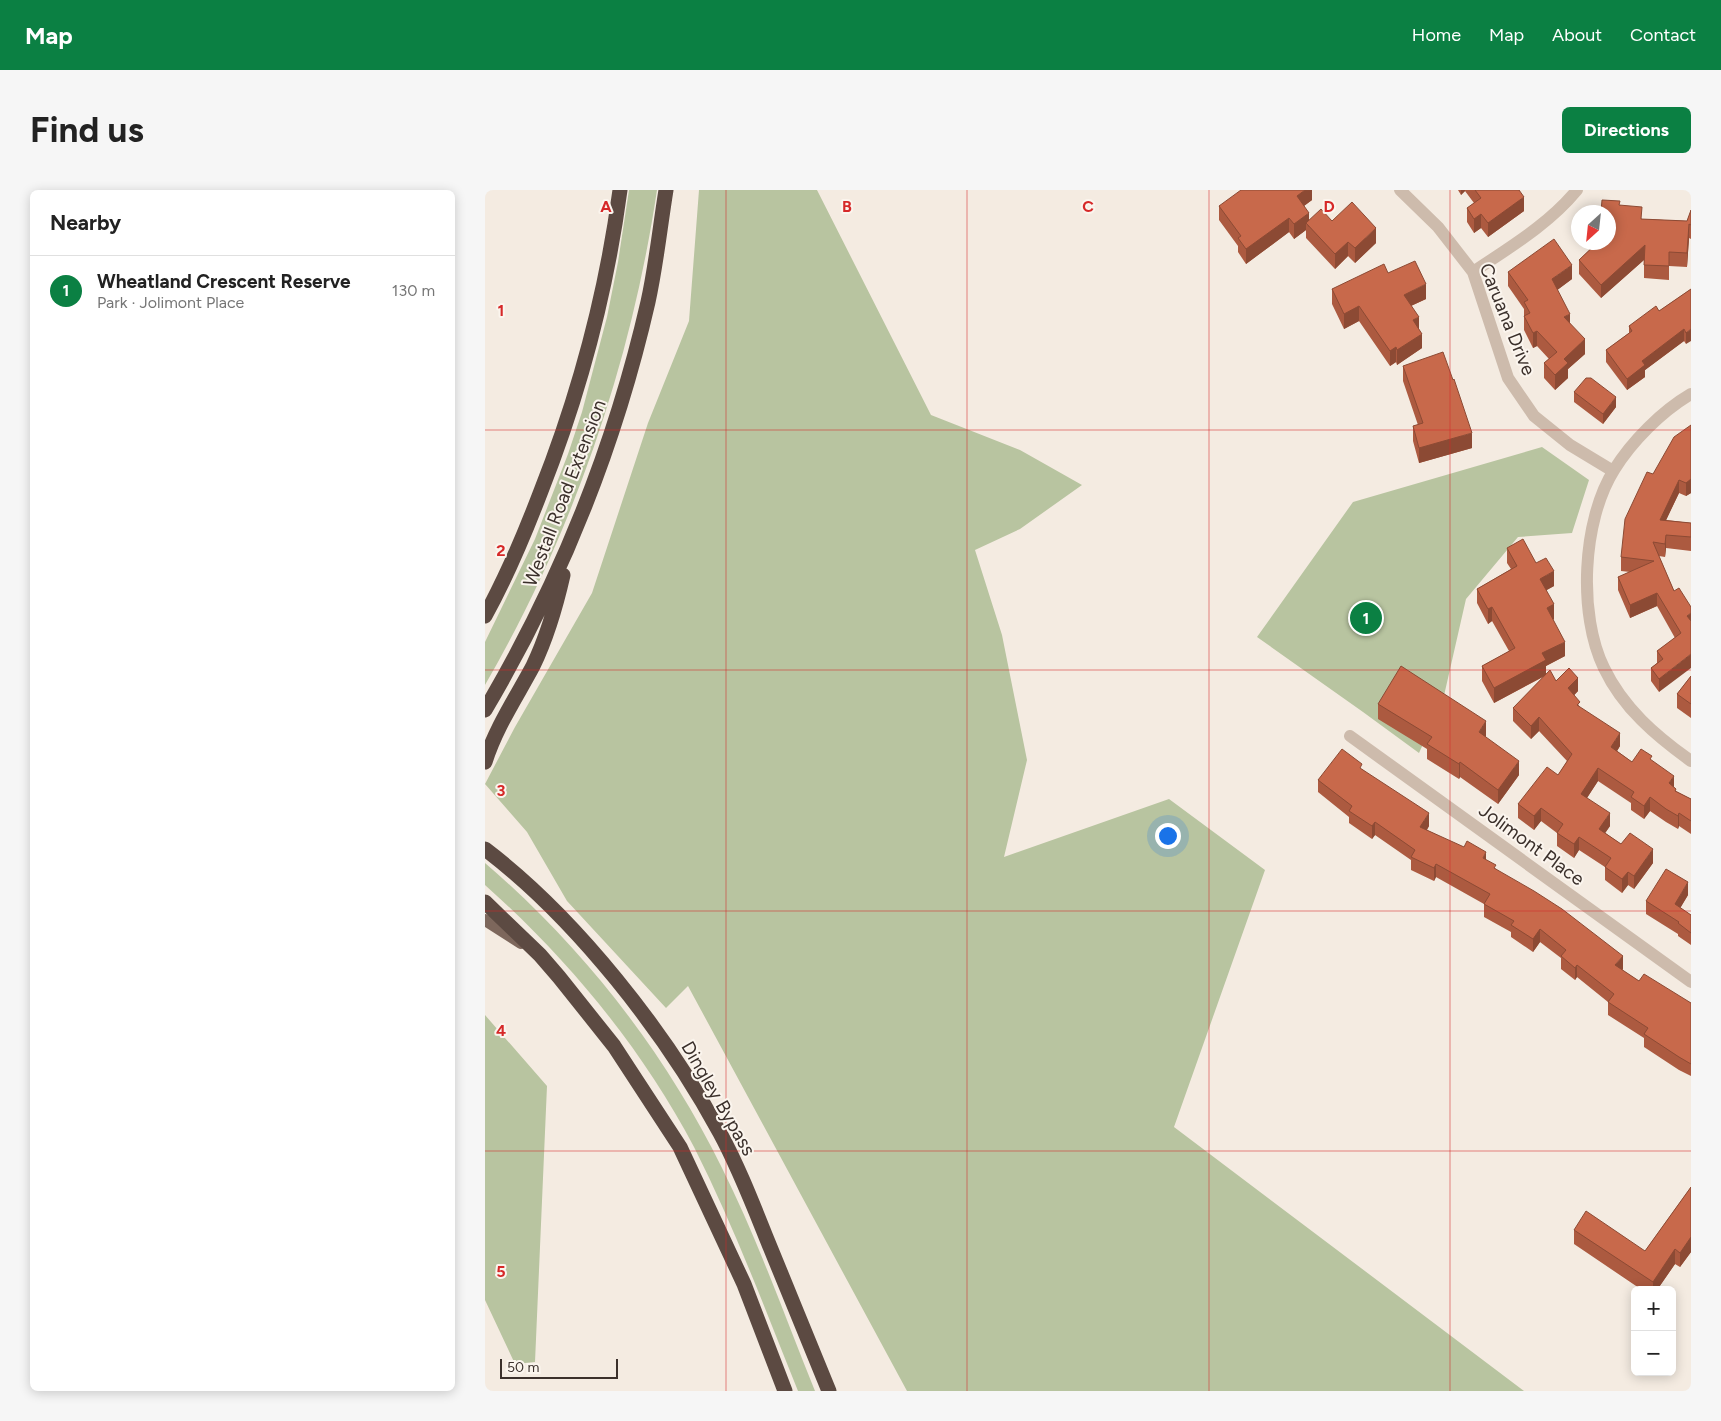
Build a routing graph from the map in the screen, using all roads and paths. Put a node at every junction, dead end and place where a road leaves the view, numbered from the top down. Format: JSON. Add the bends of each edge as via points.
{"nodes":[{"id":1,"x":620,"y":190,"type":"edge"},
{"id":2,"x":666,"y":190,"type":"edge"},
{"id":3,"x":1400,"y":190,"type":"edge"},
{"id":4,"x":1577,"y":190,"type":"edge"},
{"id":5,"x":1473,"y":272,"type":"junction"},
{"id":6,"x":1691,"y":394,"type":"edge"},
{"id":7,"x":1613,"y":471,"type":"junction"},
{"id":8,"x":571,"y":542,"type":"junction"},
{"id":9,"x":485,"y":616,"type":"edge"},
{"id":10,"x":485,"y":710,"type":"edge"},
{"id":11,"x":1350,"y":736,"type":"dead end"},
{"id":12,"x":1691,"y":761,"type":"edge"},
{"id":13,"x":485,"y":762,"type":"edge"},
{"id":14,"x":485,"y":841,"type":"edge"},
{"id":15,"x":485,"y":849,"type":"edge"},
{"id":16,"x":499,"y":860,"type":"junction"},
{"id":17,"x":485,"y":902,"type":"edge"},
{"id":18,"x":485,"y":920,"type":"edge"},
{"id":19,"x":540,"y":955,"type":"junction"},
{"id":20,"x":1691,"y":982,"type":"edge"},
{"id":21,"x":785,"y":1391,"type":"edge"},
{"id":22,"x":829,"y":1391,"type":"edge"}],
"edges":[{"from":1,"to":9,"type":"highway","name":"Westall Road Extension","via":[[603,295],[575,398],[513,560]]},
{"from":2,"to":8,"type":"highway","name":"Westall Road Extension","via":[[648,301],[626,386],[611,437]]},
{"from":3,"to":5,"type":"street","name":"Caruana Drive","via":[[1438,227]]},
{"from":4,"to":5,"type":"street","via":[[1535,231]]},
{"from":5,"to":7,"type":"street","name":"Caruana Drive","via":[[1508,378],[1534,416]]},
{"from":6,"to":7,"type":"street","via":[[1675,403],[1641,435]]},
{"from":7,"to":12,"type":"street","via":[[1602,496],[1588,553],[1587,601],[1593,638],[1604,668],[1630,707],[1649,729]]},
{"from":8,"to":10,"type":"highway","name":"Westall Road Extension","via":[[509,670]]},
{"from":8,"to":13,"type":"highway","via":[[554,615],[533,665],[494,736]]},
{"from":11,"to":20,"type":"street","name":"Jolimont Place"},
{"from":14,"to":16,"type":"highway"},
{"from":15,"to":16,"type":"highway","name":"Dingley Bypass"},
{"from":16,"to":22,"type":"highway","name":"Dingley Bypass","via":[[591,950],[687,1075],[721,1134],[745,1187]]},
{"from":17,"to":19,"type":"highway"},
{"from":18,"to":19,"type":"main road"},
{"from":19,"to":21,"type":"highway","via":[[614,1046],[681,1147],[745,1284]]}]}
